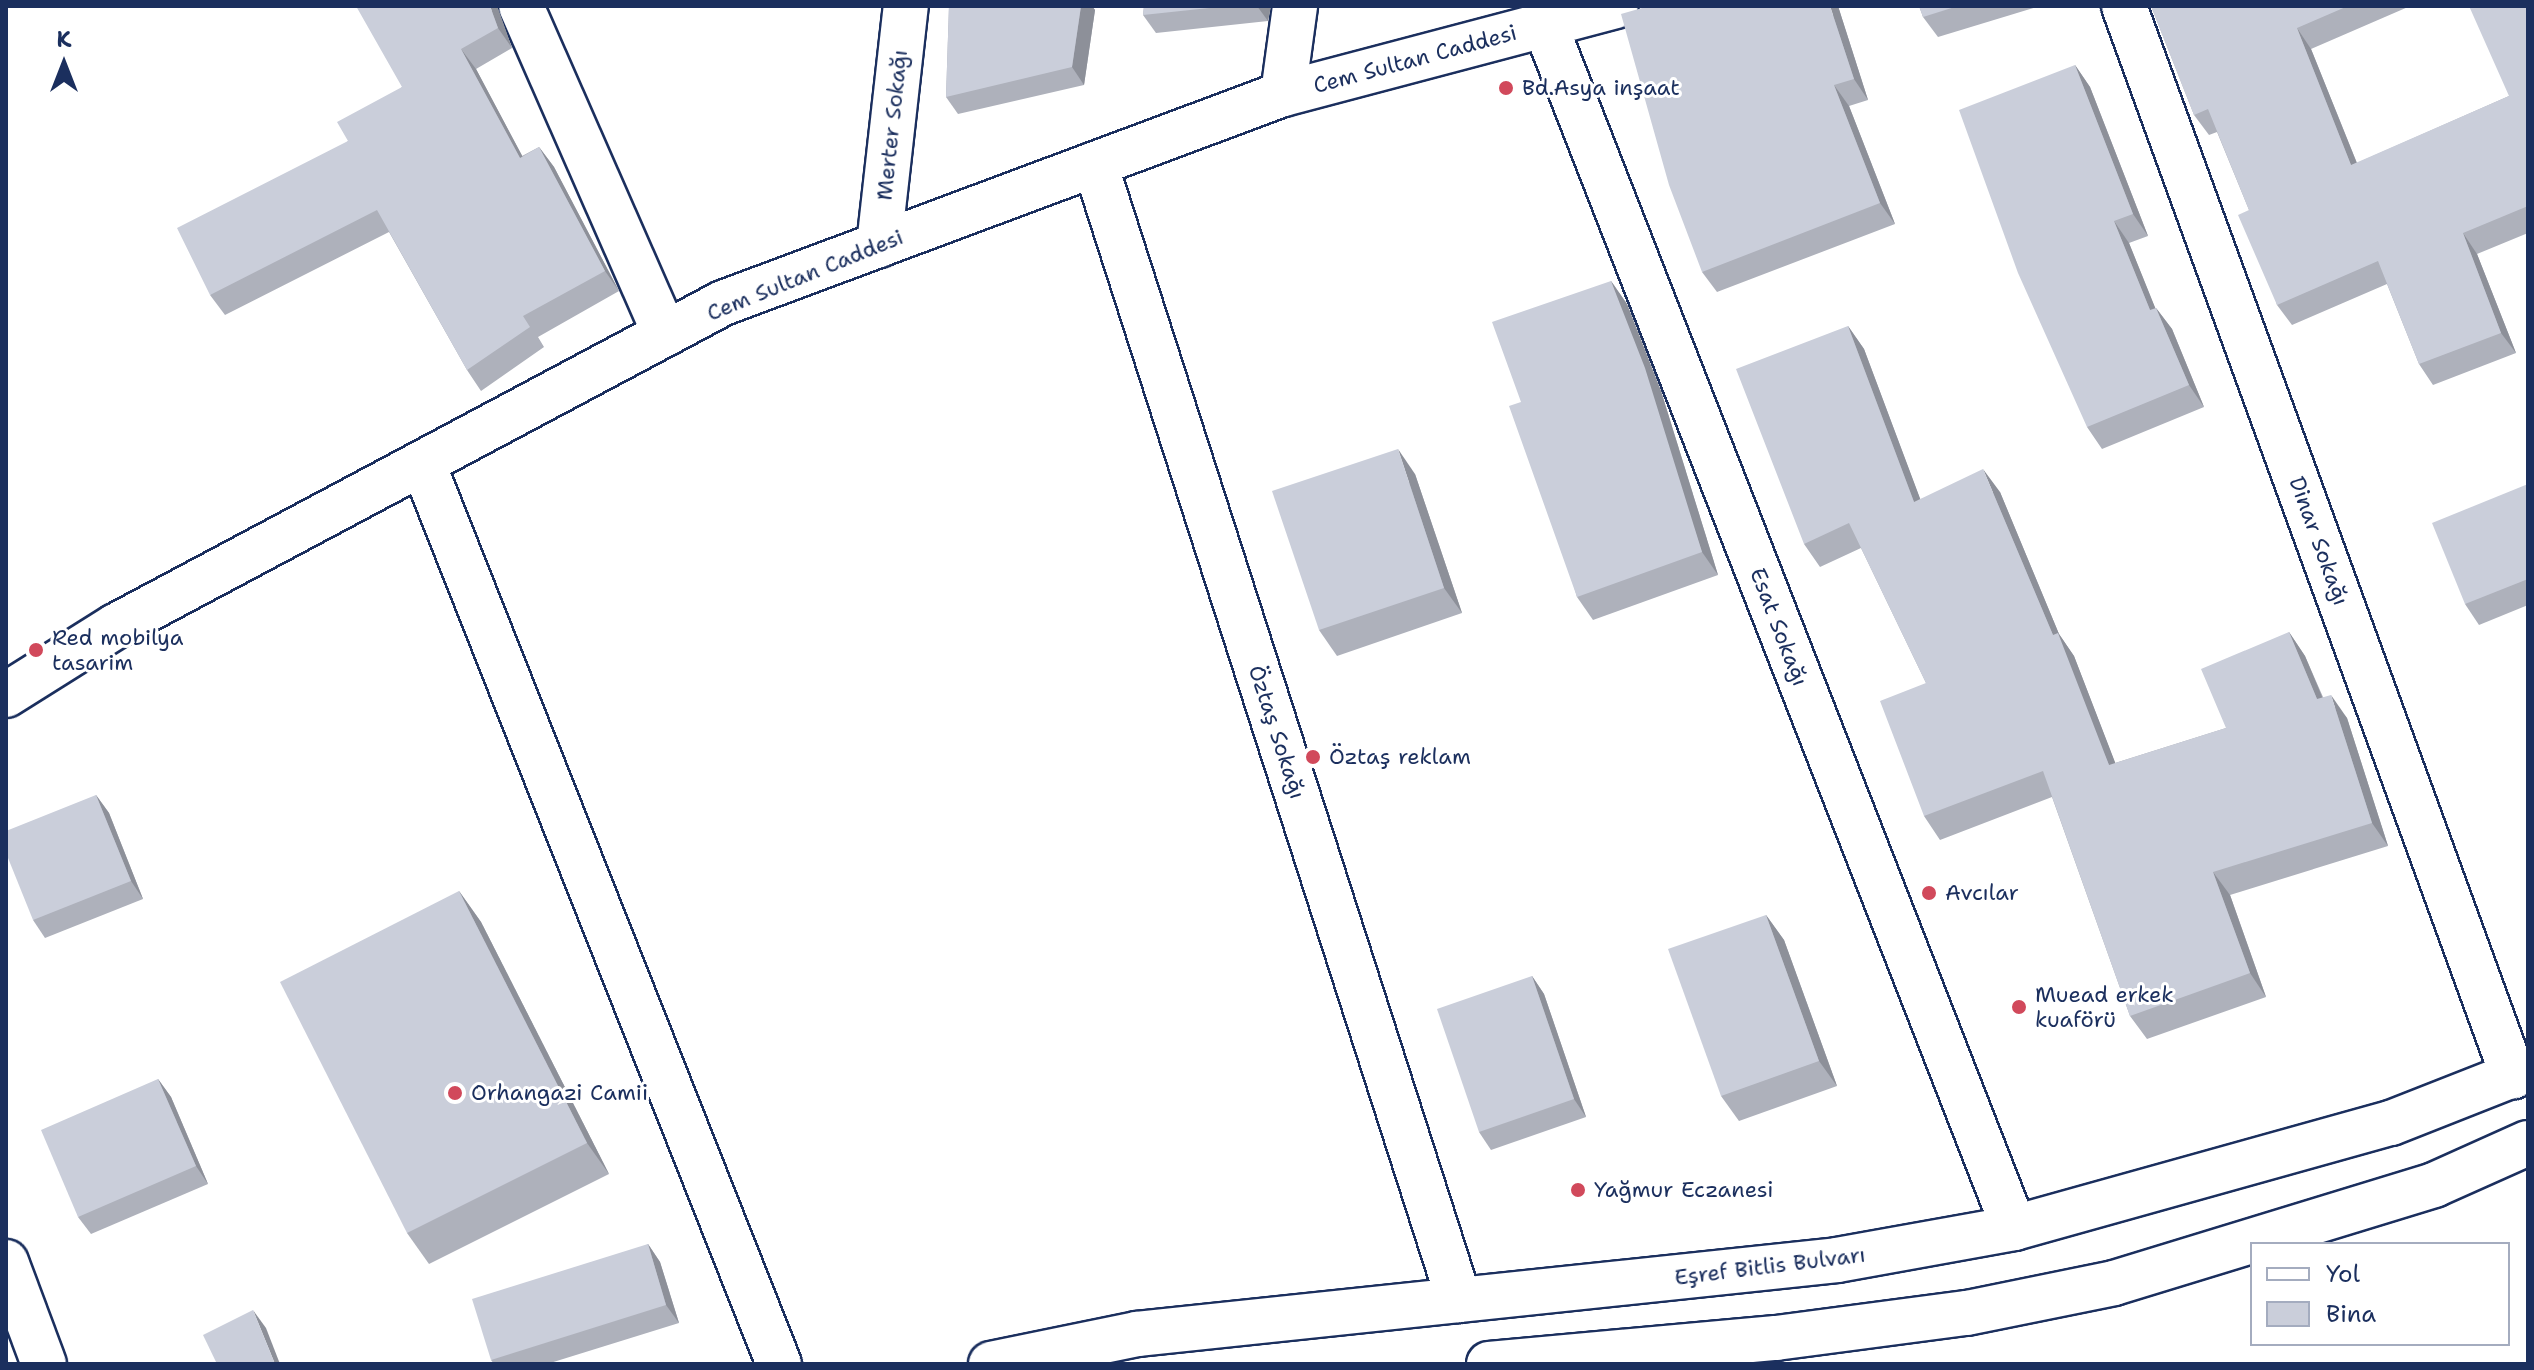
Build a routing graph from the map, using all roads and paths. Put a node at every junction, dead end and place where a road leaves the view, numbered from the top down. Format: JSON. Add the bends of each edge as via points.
{"nodes":[{"id":1,"x":521,"y":6,"type":"edge"},
{"id":2,"x":906,"y":6,"type":"edge"},
{"id":3,"x":1295,"y":6,"type":"edge"},
{"id":4,"x":1616,"y":6,"type":"edge"},
{"id":5,"x":2124,"y":6,"type":"edge"},
{"id":6,"x":1545,"y":25,"type":"junction"},
{"id":7,"x":1283,"y":94,"type":"junction"},
{"id":8,"x":1095,"y":164,"type":"junction"},
{"id":9,"x":879,"y":245,"type":"junction"},
{"id":10,"x":665,"y":334,"type":"junction"},
{"id":11,"x":423,"y":464,"type":"junction"},
{"id":12,"x":6,"y":695,"type":"edge"},
{"id":13,"x":2521,"y":1073,"type":"edge"},
{"id":14,"x":2528,"y":1143,"type":"edge"},
{"id":15,"x":2014,"y":1228,"type":"junction"},
{"id":16,"x":6,"y":1262,"type":"edge"},
{"id":17,"x":1459,"y":1300,"type":"junction"},
{"id":18,"x":44,"y":1364,"type":"edge"},
{"id":19,"x":779,"y":1364,"type":"edge"},
{"id":20,"x":991,"y":1364,"type":"edge"},
{"id":21,"x":1489,"y":1364,"type":"edge"}],
"edges":[{"from":1,"to":10,"type":"street"},
{"from":2,"to":9,"type":"street","name":"Merter Sokağı"},
{"from":3,"to":7,"type":"street"},
{"from":4,"to":6,"type":"street","name":"Cem Sultan Caddesi"},
{"from":5,"to":13,"type":"street","name":"Dinar Sokağı"},
{"from":6,"to":7,"type":"street","name":"Cem Sultan Caddesi"},
{"from":6,"to":15,"type":"street","name":"Esat Sokağı"},
{"from":7,"to":8,"type":"street","name":"Cem Sultan Caddesi"},
{"from":8,"to":9,"type":"street","name":"Cem Sultan Caddesi"},
{"from":8,"to":17,"type":"street","name":"Öztaş Sokağı"},
{"from":9,"to":10,"type":"street","name":"Cem Sultan Caddesi","via":[[723,303]]},
{"from":10,"to":11,"type":"street","name":"Cem Sultan Caddesi"},
{"from":11,"to":12,"type":"street","name":"Cem Sultan Caddesi","via":[[116,626]]},
{"from":11,"to":19,"type":"street"},
{"from":13,"to":15,"type":"street","name":"Eşref Bitlis Bulvarı","via":[[2391,1123]]},
{"from":14,"to":21,"type":"street","via":[[2434,1185],[2114,1283],[1967,1313],[1791,1336]]},
{"from":15,"to":17,"type":"street","name":"Eşref Bitlis Bulvarı","via":[[1837,1260]]},
{"from":16,"to":18,"type":"street"},
{"from":17,"to":20,"type":"street","name":"Eşref Bitlis Bulvarı","via":[[1137,1334]]}]}
